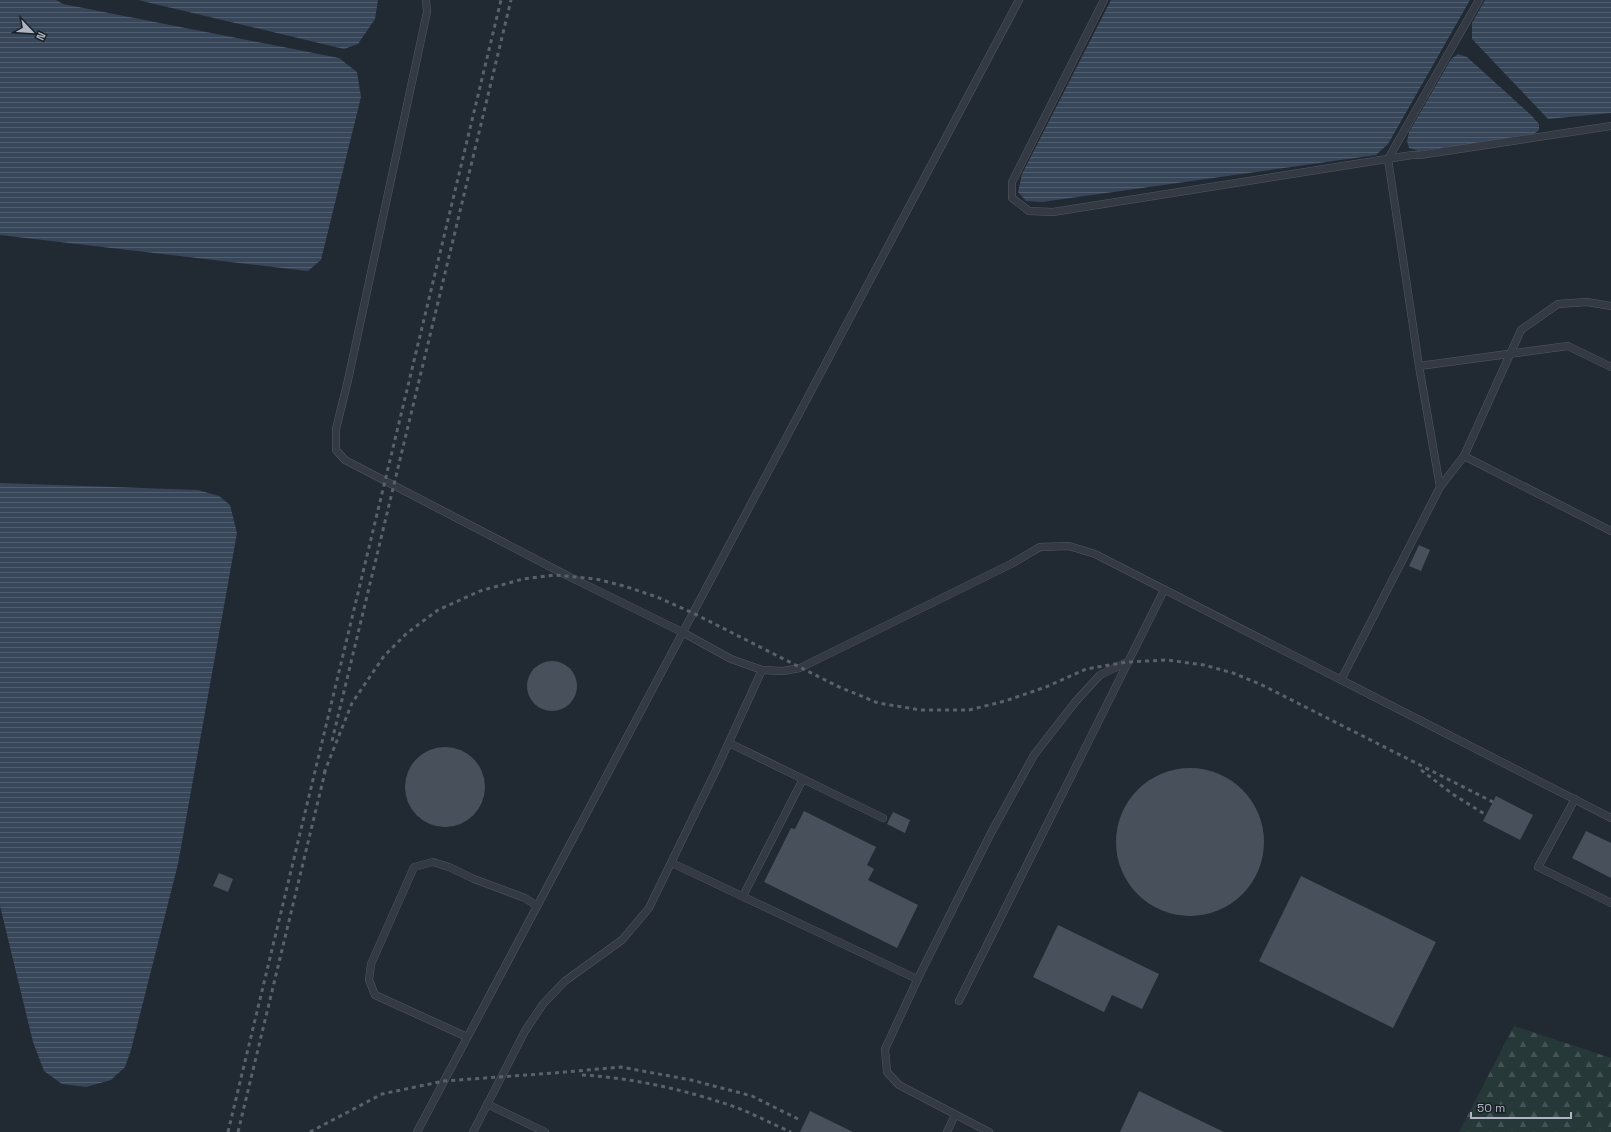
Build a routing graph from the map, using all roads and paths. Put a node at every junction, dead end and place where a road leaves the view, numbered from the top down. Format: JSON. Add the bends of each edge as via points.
{"nodes":[{"id":1,"x":426,"y":0,"type":"edge"},
{"id":2,"x":1019,"y":0,"type":"edge"},
{"id":3,"x":1104,"y":0,"type":"edge"},
{"id":4,"x":1479,"y":0,"type":"edge"},
{"id":5,"x":1611,"y":126,"type":"edge"},
{"id":6,"x":1388,"y":159,"type":"junction"},
{"id":7,"x":1611,"y":306,"type":"edge"},
{"id":8,"x":1511,"y":353,"type":"junction"},
{"id":9,"x":1419,"y":366,"type":"junction"},
{"id":10,"x":1611,"y":367,"type":"edge"},
{"id":11,"x":1464,"y":456,"type":"junction"},
{"id":12,"x":1440,"y":487,"type":"junction"},
{"id":13,"x":1611,"y":531,"type":"edge"},
{"id":14,"x":1164,"y":590,"type":"junction"},
{"id":15,"x":682,"y":632,"type":"junction"},
{"id":16,"x":1127,"y":662,"type":"junction"},
{"id":17,"x":762,"y":670,"type":"junction"},
{"id":18,"x":1341,"y":680,"type":"junction"},
{"id":19,"x":729,"y":743,"type":"junction"},
{"id":20,"x":803,"y":779,"type":"junction"},
{"id":21,"x":1575,"y":799,"type":"junction"},
{"id":22,"x":883,"y":818,"type":"dead end"},
{"id":23,"x":1611,"y":818,"type":"edge"},
{"id":24,"x":672,"y":863,"type":"junction"},
{"id":25,"x":743,"y":896,"type":"junction"},
{"id":26,"x":1611,"y":903,"type":"edge"},
{"id":27,"x":537,"y":906,"type":"junction"},
{"id":28,"x":918,"y":979,"type":"junction"},
{"id":29,"x":959,"y":1001,"type":"dead end"},
{"id":30,"x":467,"y":1037,"type":"junction"},
{"id":31,"x":487,"y":1104,"type":"junction"},
{"id":32,"x":955,"y":1115,"type":"junction"},
{"id":33,"x":417,"y":1132,"type":"edge"},
{"id":34,"x":473,"y":1132,"type":"edge"},
{"id":35,"x":545,"y":1132,"type":"edge"},
{"id":36,"x":947,"y":1132,"type":"edge"},
{"id":37,"x":989,"y":1132,"type":"edge"}],
"edges":[{"from":1,"to":15,"type":"lane","via":[[425,20],[336,429],[336,450],[344,460]]},
{"from":2,"to":15,"type":"lane"},
{"from":3,"to":6,"type":"lane","via":[[1012,182],[1012,198],[1029,211],[1053,212]]},
{"from":4,"to":6,"type":"lane"},
{"from":5,"to":6,"type":"lane"},
{"from":6,"to":9,"type":"lane"},
{"from":7,"to":8,"type":"lane","via":[[1587,302],[1558,304],[1521,330]]},
{"from":8,"to":9,"type":"lane"},
{"from":8,"to":10,"type":"lane","via":[[1568,346]]},
{"from":8,"to":11,"type":"lane"},
{"from":9,"to":12,"type":"lane"},
{"from":11,"to":12,"type":"lane"},
{"from":11,"to":13,"type":"lane"},
{"from":12,"to":18,"type":"lane"},
{"from":14,"to":16,"type":"lane"},
{"from":14,"to":17,"type":"lane","via":[[1095,554],[1070,546],[1040,547],[1011,564],[800,668],[782,671]]},
{"from":14,"to":18,"type":"lane"},
{"from":15,"to":17,"type":"lane","via":[[731,659]]},
{"from":15,"to":27,"type":"lane"},
{"from":16,"to":28,"type":"lane","via":[[1100,675],[1034,755],[991,833]]},
{"from":16,"to":29,"type":"lane"},
{"from":17,"to":19,"type":"lane"},
{"from":18,"to":21,"type":"lane"},
{"from":19,"to":20,"type":"lane"},
{"from":19,"to":24,"type":"lane"},
{"from":20,"to":22,"type":"lane"},
{"from":20,"to":25,"type":"lane"},
{"from":21,"to":23,"type":"lane"},
{"from":21,"to":26,"type":"lane","via":[[1538,868]]},
{"from":24,"to":25,"type":"lane"},
{"from":24,"to":31,"type":"lane","via":[[649,908],[622,940],[565,981],[543,1004],[525,1031]]},
{"from":25,"to":28,"type":"lane"},
{"from":27,"to":30,"type":"lane"},
{"from":27,"to":30,"type":"lane","via":[[525,898],[433,862],[414,868],[371,964],[369,980],[375,995]]},
{"from":28,"to":32,"type":"lane","via":[[885,1049],[887,1072],[899,1085]]},
{"from":30,"to":33,"type":"lane"},
{"from":31,"to":34,"type":"lane"},
{"from":31,"to":35,"type":"lane"},
{"from":32,"to":36,"type":"lane"},
{"from":32,"to":37,"type":"lane"}]}
